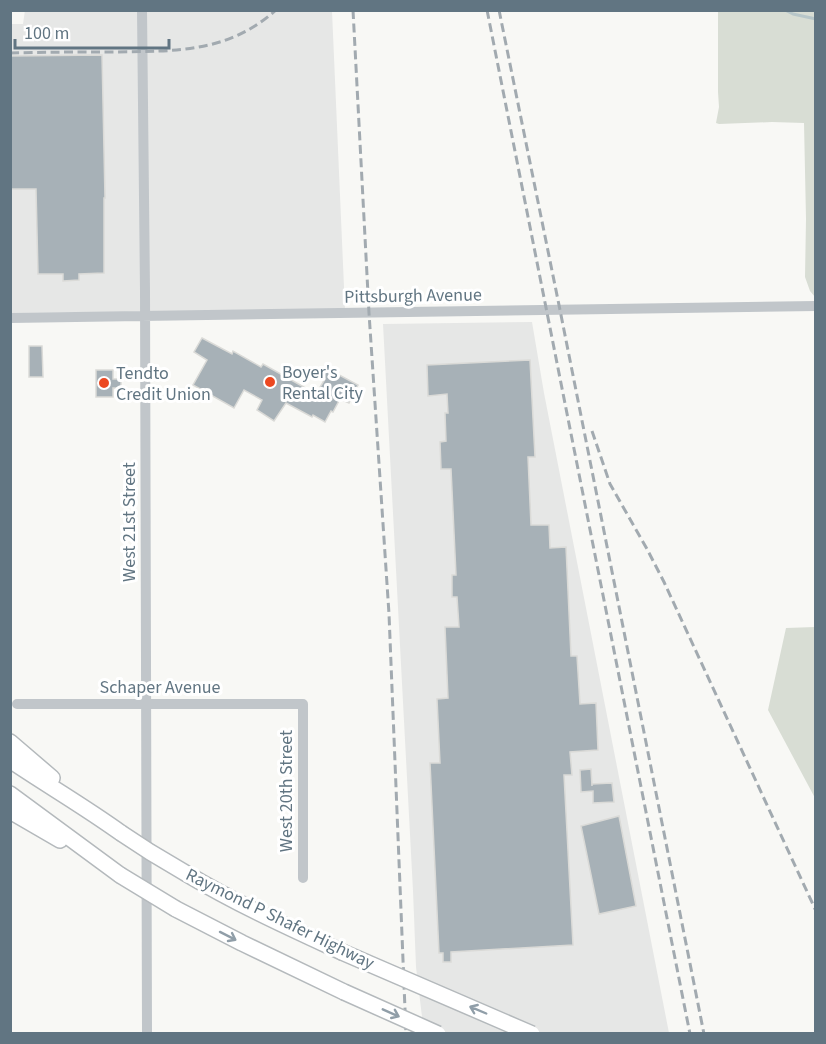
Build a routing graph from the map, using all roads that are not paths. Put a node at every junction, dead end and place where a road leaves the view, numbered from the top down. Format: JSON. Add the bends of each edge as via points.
{"nodes":[{"id":1,"x":142,"y":10,"type":"edge"},
{"id":2,"x":816,"y":306,"type":"edge"},
{"id":3,"x":144,"y":315,"type":"junction"},
{"id":4,"x":10,"y":318,"type":"edge"},
{"id":5,"x":146,"y":703,"type":"junction"},
{"id":6,"x":16,"y":704,"type":"dead end"},
{"id":7,"x":303,"y":704,"type":"joint"},
{"id":8,"x":10,"y":742,"type":"edge"},
{"id":9,"x":10,"y":760,"type":"edge"},
{"id":10,"x":10,"y":794,"type":"edge"},
{"id":11,"x":86,"y":808,"type":"junction"},
{"id":12,"x":10,"y":812,"type":"edge"},
{"id":13,"x":120,"y":875,"type":"junction"},
{"id":14,"x":303,"y":878,"type":"dead end"},
{"id":15,"x":147,"y":1034,"type":"edge"},
{"id":16,"x":438,"y":1034,"type":"edge"},
{"id":17,"x":532,"y":1034,"type":"edge"}],
"edges":[{"from":1,"to":3,"type":"street","name":"West 21st Street"},
{"from":2,"to":3,"type":"street","name":"Pittsburgh Avenue"},
{"from":3,"to":4,"type":"street","name":"Pittsburgh Avenue"},
{"from":3,"to":5,"type":"street","name":"West 21st Street"},
{"from":5,"to":6,"type":"street","name":"Schaper Avenue"},
{"from":5,"to":7,"type":"street","name":"Schaper Avenue"},
{"from":5,"to":15,"type":"street","name":"West 21st Street"},
{"from":7,"to":14,"type":"street","name":"West 20th Street"},
{"from":8,"to":11,"type":"highway"},
{"from":9,"to":11,"type":"highway","name":"Raymond P Shafer Highway"},
{"from":10,"to":13,"type":"highway","name":"Raymond P Shafer Highway"},
{"from":17,"to":11,"type":"highway","name":"Raymond P Shafer Highway","one_way":true,"bridge":true,"via":[[272,920],[150,852]]},
{"from":12,"to":13,"type":"highway"},
{"from":13,"to":16,"type":"highway","name":"Raymond P Shafer Highway","one_way":true,"bridge":true,"via":[[242,943]]}]}
